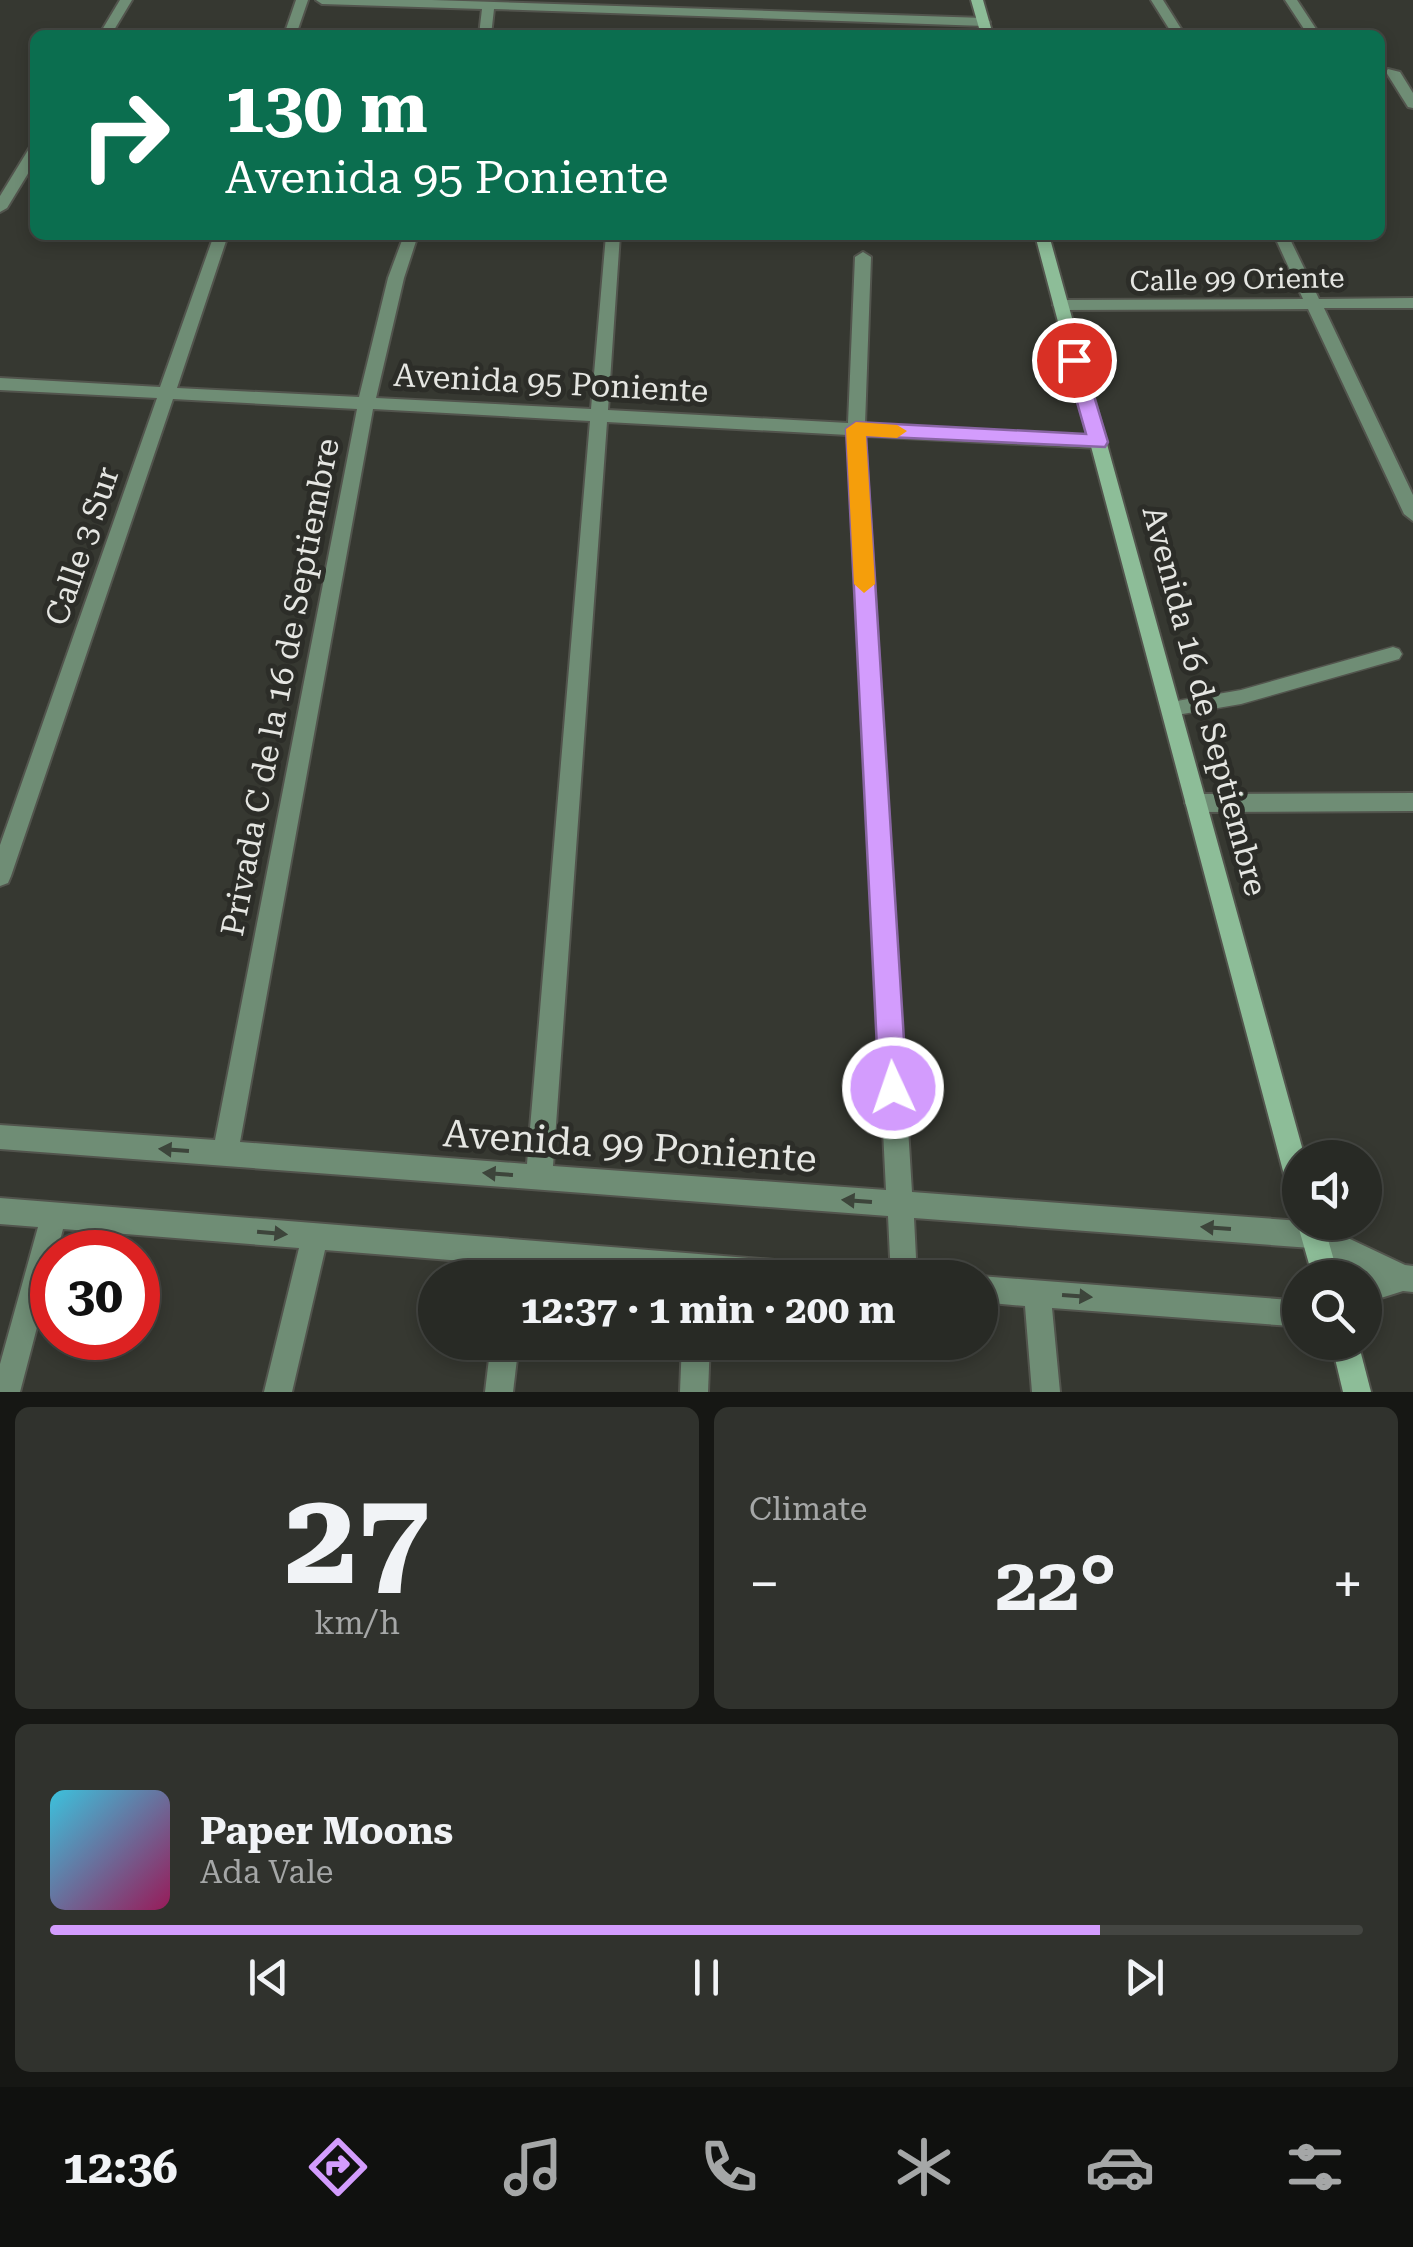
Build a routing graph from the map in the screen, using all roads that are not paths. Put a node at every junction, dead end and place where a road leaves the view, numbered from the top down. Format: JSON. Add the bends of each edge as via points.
{"nodes":[{"id":1,"x":126,"y":0,"type":"edge"},
{"id":2,"x":302,"y":0,"type":"edge"},
{"id":3,"x":322,"y":0,"type":"edge"},
{"id":4,"x":977,"y":0,"type":"edge"},
{"id":5,"x":1157,"y":0,"type":"edge"},
{"id":6,"x":1291,"y":0,"type":"edge"},
{"id":7,"x":488,"y":7,"type":"junction"},
{"id":8,"x":771,"y":15,"type":"junction"},
{"id":9,"x":986,"y":28,"type":"edge"},
{"id":10,"x":108,"y":30,"type":"edge"},
{"id":11,"x":292,"y":30,"type":"edge"},
{"id":12,"x":486,"y":30,"type":"edge"},
{"id":13,"x":771,"y":30,"type":"edge"},
{"id":14,"x":1176,"y":30,"type":"edge"},
{"id":15,"x":1311,"y":30,"type":"edge"},
{"id":16,"x":1386,"y":72,"type":"edge"},
{"id":17,"x":1413,"y":72,"type":"edge"},
{"id":18,"x":1413,"y":104,"type":"edge"},
{"id":19,"x":30,"y":158,"type":"edge"},
{"id":20,"x":0,"y":208,"type":"edge"},
{"id":21,"x":219,"y":240,"type":"edge"},
{"id":22,"x":409,"y":240,"type":"edge"},
{"id":23,"x":613,"y":240,"type":"edge"},
{"id":24,"x":1043,"y":240,"type":"edge"},
{"id":25,"x":1283,"y":240,"type":"edge"},
{"id":26,"x":863,"y":256,"type":"dead end"},
{"id":27,"x":1413,"y":302,"type":"edge"},
{"id":28,"x":1313,"y":303,"type":"junction"},
{"id":29,"x":1061,"y":305,"type":"junction"},
{"id":30,"x":0,"y":384,"type":"edge"},
{"id":31,"x":167,"y":392,"type":"junction"},
{"id":32,"x":366,"y":403,"type":"junction"},
{"id":33,"x":599,"y":416,"type":"junction"},
{"id":34,"x":856,"y":429,"type":"junction"},
{"id":35,"x":1098,"y":442,"type":"junction"},
{"id":36,"x":1413,"y":514,"type":"edge"},
{"id":37,"x":1393,"y":654,"type":"dead end"},
{"id":38,"x":1171,"y":709,"type":"junction"},
{"id":39,"x":1413,"y":802,"type":"edge"},
{"id":40,"x":1196,"y":804,"type":"junction"},
{"id":41,"x":0,"y":876,"type":"edge"},
{"id":42,"x":0,"y":1137,"type":"edge"},
{"id":43,"x":1287,"y":1140,"type":"edge"},
{"id":44,"x":225,"y":1154,"type":"junction"},
{"id":45,"x":539,"y":1177,"type":"junction"},
{"id":46,"x":899,"y":1204,"type":"junction"},
{"id":47,"x":0,"y":1212,"type":"edge"},
{"id":48,"x":54,"y":1216,"type":"junction"},
{"id":49,"x":1282,"y":1226,"type":"edge"},
{"id":50,"x":314,"y":1236,"type":"junction"},
{"id":51,"x":1335,"y":1240,"type":"edge"},
{"id":52,"x":480,"y":1260,"type":"edge"},
{"id":53,"x":903,"y":1260,"type":"edge"},
{"id":54,"x":1408,"y":1278,"type":"edge"},
{"id":55,"x":1382,"y":1285,"type":"edge"},
{"id":56,"x":998,"y":1290,"type":"edge"},
{"id":57,"x":1036,"y":1293,"type":"junction"},
{"id":58,"x":1282,"y":1312,"type":"edge"},
{"id":59,"x":502,"y":1360,"type":"edge"},
{"id":60,"x":695,"y":1360,"type":"edge"},
{"id":61,"x":1349,"y":1360,"type":"edge"},
{"id":62,"x":6,"y":1392,"type":"edge"},
{"id":63,"x":278,"y":1392,"type":"edge"},
{"id":64,"x":499,"y":1392,"type":"edge"},
{"id":65,"x":694,"y":1392,"type":"edge"},
{"id":66,"x":1046,"y":1392,"type":"edge"},
{"id":67,"x":1357,"y":1392,"type":"edge"}],
"edges":[{"from":1,"to":10,"type":"street"},
{"from":2,"to":11,"type":"street"},
{"from":3,"to":7,"type":"street"},
{"from":4,"to":9,"type":"main road"},
{"from":5,"to":14,"type":"street"},
{"from":6,"to":15,"type":"street"},
{"from":7,"to":8,"type":"street","via":[[686,18]]},
{"from":7,"to":12,"type":"street"},
{"from":8,"to":9,"type":"street"},
{"from":8,"to":13,"type":"street"},
{"from":16,"to":17,"type":"street"},
{"from":16,"to":18,"type":"street"},
{"from":19,"to":20,"type":"street"},
{"from":21,"to":31,"type":"street","name":"Calle 3 Sur"},
{"from":22,"to":32,"type":"street","name":"Privada C de la 16 de Septiembre"},
{"from":23,"to":33,"type":"street"},
{"from":24,"to":29,"type":"main road","name":"Avenida 16 de Septiembre"},
{"from":25,"to":28,"type":"street"},
{"from":26,"to":34,"type":"street"},
{"from":27,"to":28,"type":"street","name":"Calle 99 Oriente"},
{"from":28,"to":29,"type":"street","name":"Calle 99 Oriente"},
{"from":28,"to":36,"type":"street"},
{"from":29,"to":35,"type":"main road","name":"Avenida 16 de Septiembre"},
{"from":30,"to":31,"type":"street","name":"Avenida 95 Poniente"},
{"from":31,"to":32,"type":"street","name":"Avenida 95 Poniente"},
{"from":31,"to":41,"type":"street","name":"Calle 3 Sur"},
{"from":32,"to":33,"type":"street","name":"Avenida 95 Poniente"},
{"from":32,"to":44,"type":"street","name":"Privada C de la 16 de Septiembre"},
{"from":33,"to":34,"type":"street","name":"Avenida 95 Poniente"},
{"from":33,"to":45,"type":"street"},
{"from":34,"to":35,"type":"street","name":"Avenida 95 Poniente"},
{"from":34,"to":46,"type":"street"},
{"from":35,"to":38,"type":"main road","name":"Avenida 16 de Septiembre"},
{"from":37,"to":38,"type":"lane"},
{"from":38,"to":40,"type":"main road","name":"Avenida 16 de Septiembre"},
{"from":39,"to":40,"type":"street"},
{"from":40,"to":43,"type":"main road","name":"Avenida 16 de Septiembre"},
{"from":44,"to":42,"type":"street","name":"Avenida 99 Poniente","one_way":true},
{"from":45,"to":44,"type":"street","name":"Avenida 99 Poniente","one_way":true},
{"from":46,"to":45,"type":"street","name":"Avenida 99 Poniente","one_way":true},
{"from":49,"to":46,"type":"street","name":"Avenida 99 Poniente","one_way":true},
{"from":46,"to":53,"type":"street"},
{"from":47,"to":48,"type":"street"},
{"from":48,"to":50,"type":"street","one_way":true},
{"from":48,"to":62,"type":"street"},
{"from":50,"to":52,"type":"street"},
{"from":50,"to":63,"type":"street"},
{"from":51,"to":54,"type":"street"},
{"from":54,"to":55,"type":"street"},
{"from":56,"to":57,"type":"street"},
{"from":57,"to":58,"type":"street","one_way":true},
{"from":57,"to":66,"type":"street"},
{"from":59,"to":64,"type":"street"},
{"from":60,"to":65,"type":"street"},
{"from":61,"to":67,"type":"main road"}]}
